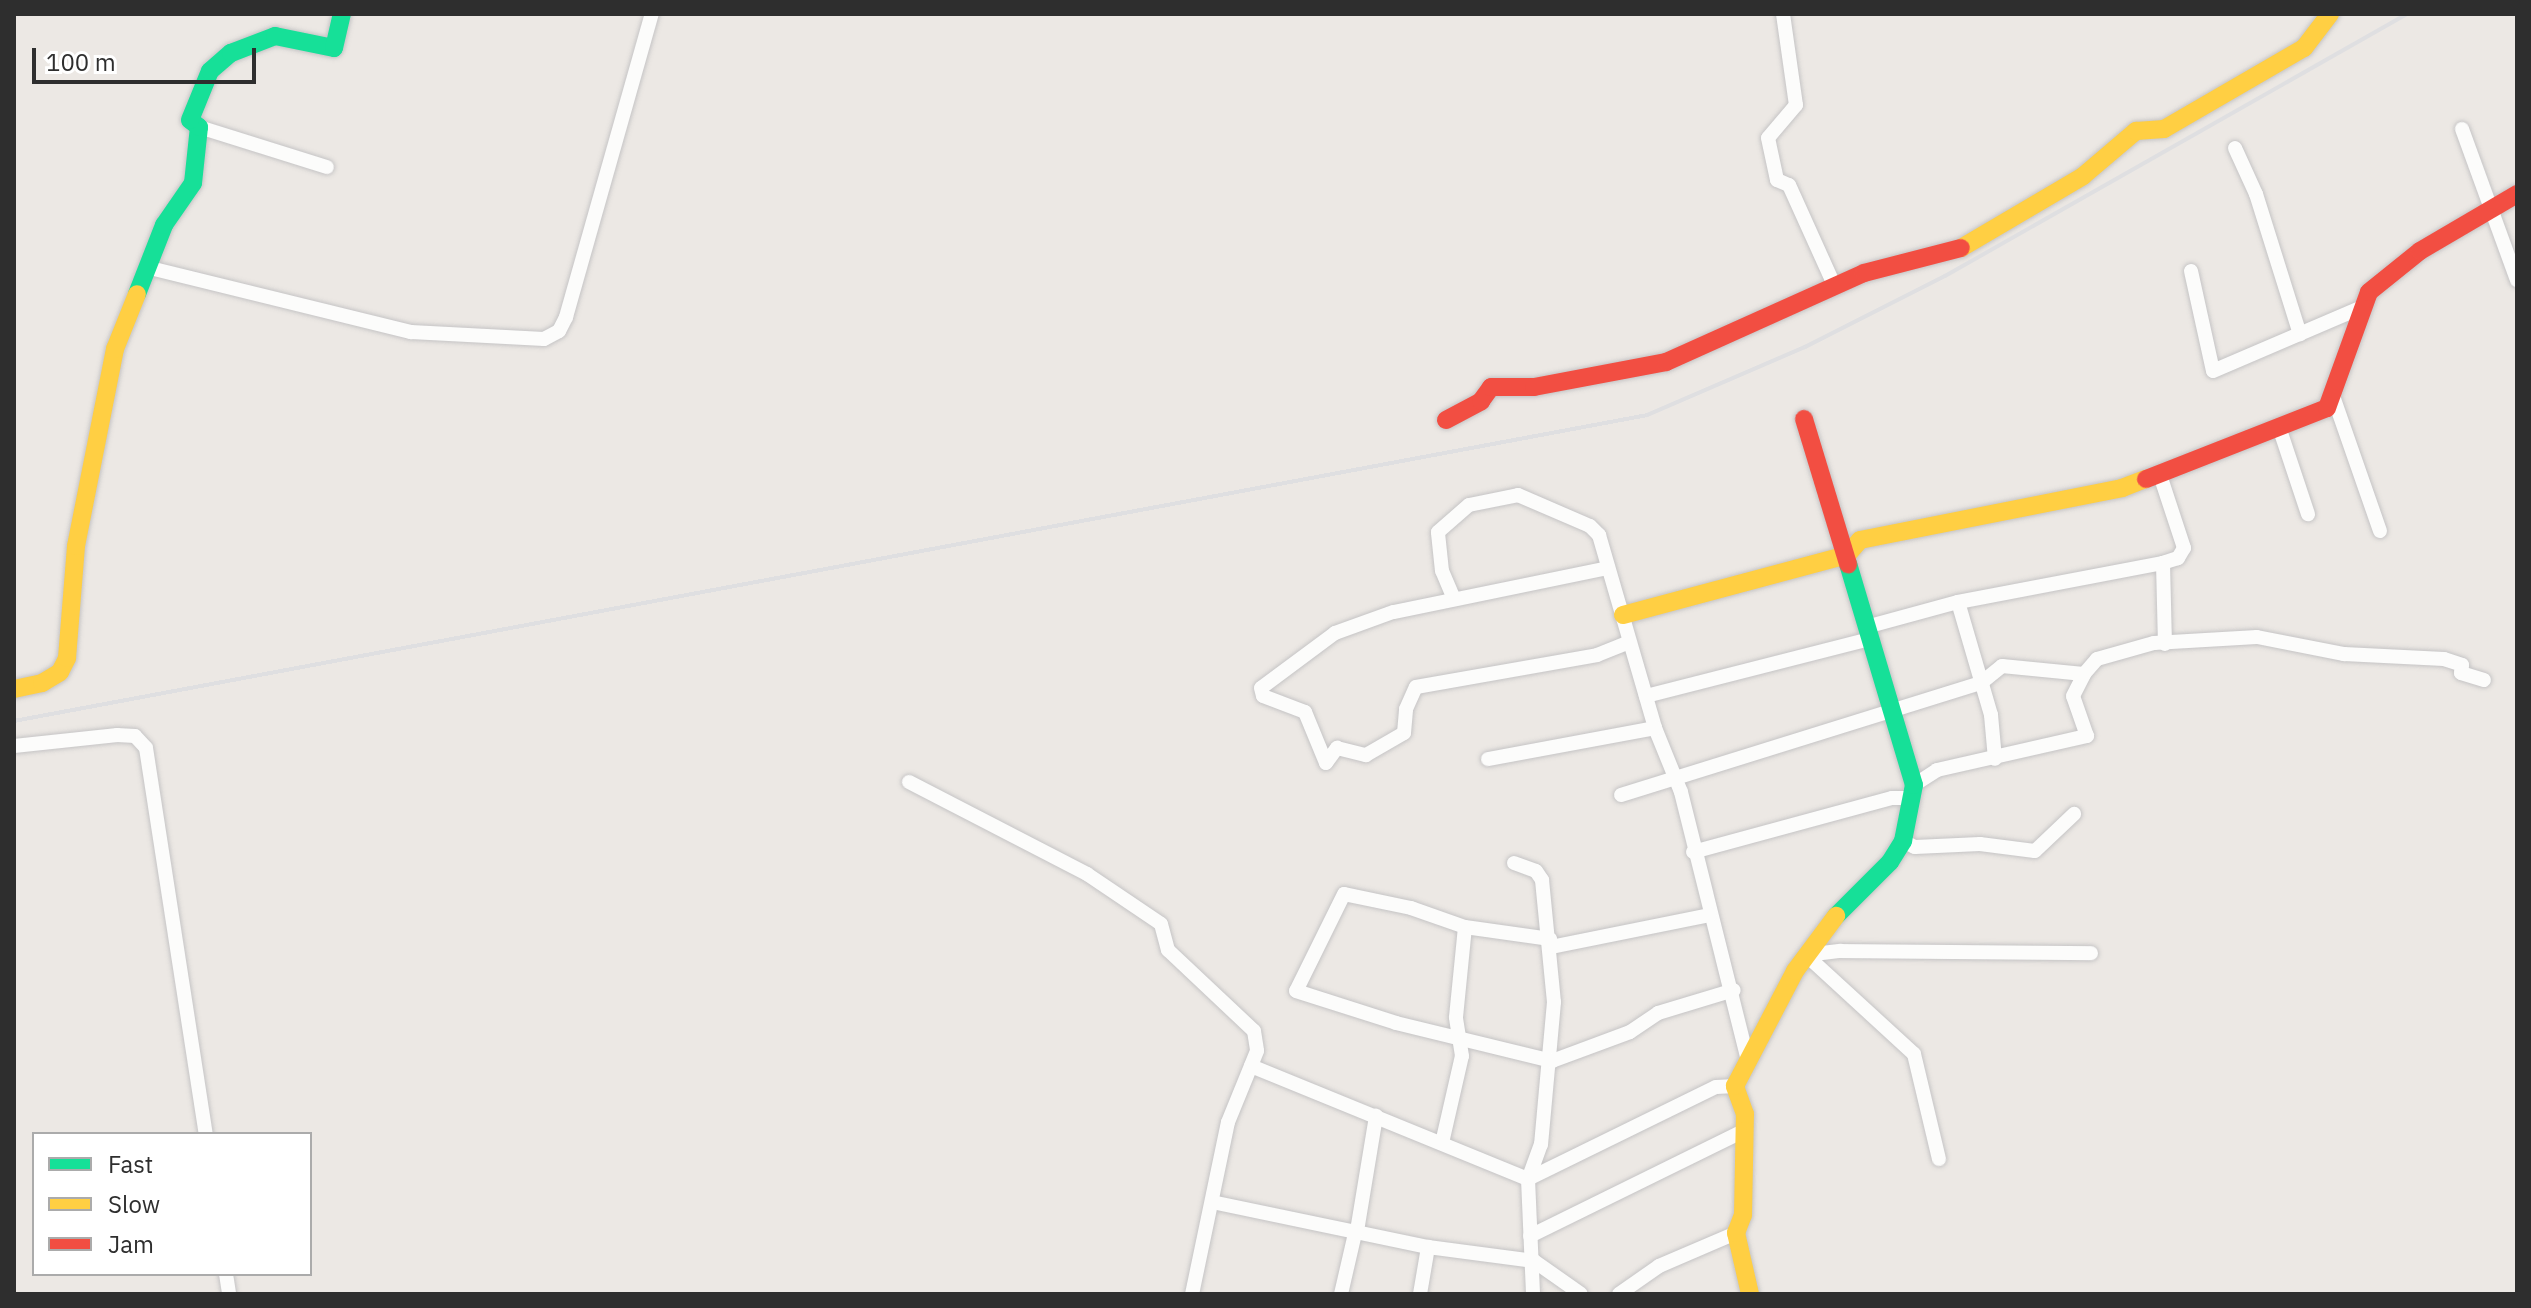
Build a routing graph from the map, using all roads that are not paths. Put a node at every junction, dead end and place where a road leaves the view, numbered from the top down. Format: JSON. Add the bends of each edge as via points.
{"nodes":[{"id":1,"x":342,"y":14,"type":"edge"},
{"id":2,"x":652,"y":14,"type":"edge"},
{"id":3,"x":1783,"y":14,"type":"edge"},
{"id":4,"x":2330,"y":14,"type":"edge"},
{"id":5,"x":199,"y":127,"type":"junction"},
{"id":6,"x":2462,"y":129,"type":"dead end"},
{"id":7,"x":2235,"y":148,"type":"dead end"},
{"id":8,"x":327,"y":167,"type":"dead end"},
{"id":9,"x":2517,"y":194,"type":"edge"},
{"id":10,"x":2492,"y":207,"type":"junction"},
{"id":11,"x":150,"y":268,"type":"junction"},
{"id":12,"x":2191,"y":271,"type":"dead end"},
{"id":13,"x":2517,"y":280,"type":"edge"},
{"id":14,"x":1835,"y":287,"type":"junction"},
{"id":15,"x":2360,"y":308,"type":"junction"},
{"id":16,"x":2300,"y":334,"type":"junction"},
{"id":17,"x":2333,"y":396,"type":"junction"},
{"id":18,"x":1804,"y":419,"type":"dead end"},
{"id":19,"x":1446,"y":420,"type":"dead end"},
{"id":20,"x":2279,"y":427,"type":"junction"},
{"id":21,"x":2160,"y":475,"type":"junction"},
{"id":22,"x":2308,"y":514,"type":"dead end"},
{"id":23,"x":2380,"y":531,"type":"dead end"},
{"id":24,"x":1847,"y":555,"type":"junction"},
{"id":25,"x":2163,"y":563,"type":"junction"},
{"id":26,"x":1608,"y":568,"type":"junction"},
{"id":27,"x":1454,"y":599,"type":"junction"},
{"id":28,"x":1958,"y":602,"type":"junction"},
{"id":29,"x":1623,"y":615,"type":"junction"},
{"id":30,"x":1868,"y":633,"type":"junction"},
{"id":31,"x":1630,"y":642,"type":"junction"},
{"id":32,"x":2165,"y":644,"type":"junction"},
{"id":33,"x":2084,"y":674,"type":"junction"},
{"id":34,"x":2484,"y":680,"type":"dead end"},
{"id":35,"x":1981,"y":683,"type":"junction"},
{"id":36,"x":14,"y":689,"type":"edge"},
{"id":37,"x":1646,"y":696,"type":"junction"},
{"id":38,"x":1892,"y":712,"type":"junction"},
{"id":39,"x":1655,"y":728,"type":"junction"},
{"id":40,"x":14,"y":746,"type":"edge"},
{"id":41,"x":1488,"y":759,"type":"dead end"},
{"id":42,"x":1995,"y":759,"type":"junction"},
{"id":43,"x":1676,"y":776,"type":"junction"},
{"id":44,"x":909,"y":782,"type":"dead end"},
{"id":45,"x":1913,"y":792,"type":"junction"},
{"id":46,"x":1621,"y":795,"type":"dead end"},
{"id":47,"x":2074,"y":814,"type":"dead end"},
{"id":48,"x":1903,"y":841,"type":"junction"},
{"id":49,"x":1693,"y":852,"type":"junction"},
{"id":50,"x":1514,"y":863,"type":"dead end"},
{"id":51,"x":1710,"y":915,"type":"junction"},
{"id":52,"x":1465,"y":927,"type":"junction"},
{"id":53,"x":1550,"y":943,"type":"junction"},
{"id":54,"x":2091,"y":953,"type":"dead end"},
{"id":55,"x":1806,"y":955,"type":"junction"},
{"id":56,"x":1734,"y":990,"type":"junction"},
{"id":57,"x":1462,"y":1039,"type":"junction"},
{"id":58,"x":1552,"y":1061,"type":"junction"},
{"id":59,"x":1748,"y":1061,"type":"junction"},
{"id":60,"x":1251,"y":1066,"type":"junction"},
{"id":61,"x":1735,"y":1086,"type":"junction"},
{"id":62,"x":1376,"y":1116,"type":"junction"},
{"id":63,"x":1743,"y":1131,"type":"junction"},
{"id":64,"x":206,"y":1132,"type":"edge"},
{"id":65,"x":1442,"y":1143,"type":"junction"},
{"id":66,"x":1939,"y":1159,"type":"dead end"},
{"id":67,"x":1528,"y":1179,"type":"junction"},
{"id":68,"x":1212,"y":1202,"type":"junction"},
{"id":69,"x":1356,"y":1230,"type":"junction"},
{"id":70,"x":1736,"y":1233,"type":"junction"},
{"id":71,"x":1530,"y":1236,"type":"junction"},
{"id":72,"x":1428,"y":1247,"type":"junction"},
{"id":73,"x":1534,"y":1261,"type":"junction"},
{"id":74,"x":1192,"y":1294,"type":"edge"},
{"id":75,"x":1341,"y":1294,"type":"edge"},
{"id":76,"x":1420,"y":1294,"type":"edge"},
{"id":77,"x":1533,"y":1294,"type":"edge"},
{"id":78,"x":1581,"y":1294,"type":"edge"},
{"id":79,"x":1619,"y":1294,"type":"edge"},
{"id":80,"x":1750,"y":1294,"type":"edge"}],
"edges":[{"from":1,"to":5,"type":"street","via":[[334,48],[287,34],[259,39],[231,53],[210,71],[190,120]]},
{"from":2,"to":11,"type":"street","via":[[566,317],[559,331],[544,339],[411,332]]},
{"from":3,"to":14,"type":"street","via":[[1796,105],[1768,138],[1777,180],[1789,185]]},
{"from":4,"to":14,"type":"street","via":[[2293,55],[2164,129],[2136,131],[2083,176],[1961,248],[1864,273]]},
{"from":5,"to":8,"type":"street"},
{"from":5,"to":11,"type":"street","via":[[193,183],[164,225]]},
{"from":6,"to":10,"type":"street"},
{"from":7,"to":16,"type":"street","via":[[2256,194]]},
{"from":9,"to":10,"type":"street"},
{"from":10,"to":13,"type":"street"},
{"from":10,"to":15,"type":"street","via":[[2386,275]]},
{"from":11,"to":36,"type":"street","via":[[115,349],[88,509],[76,546],[67,658],[60,672],[42,683]]},
{"from":12,"to":16,"type":"street","via":[[2213,371]]},
{"from":14,"to":19,"type":"street","via":[[1666,362],[1547,385],[1491,387],[1481,401]]},
{"from":15,"to":16,"type":"street"},
{"from":15,"to":17,"type":"street"},
{"from":17,"to":20,"type":"street","via":[[2327,408]]},
{"from":17,"to":23,"type":"street"},
{"from":18,"to":24,"type":"street"},
{"from":20,"to":21,"type":"street"},
{"from":20,"to":22,"type":"street"},
{"from":21,"to":24,"type":"street","via":[[2122,488],[1860,540]]},
{"from":21,"to":25,"type":"street","via":[[2184,548],[2178,558]]},
{"from":24,"to":29,"type":"street"},
{"from":24,"to":30,"type":"street"},
{"from":25,"to":28,"type":"street"},
{"from":25,"to":32,"type":"street"},
{"from":26,"to":27,"type":"street"},
{"from":26,"to":27,"type":"street","via":[[1599,535],[1590,526],[1518,495],[1501,495],[1469,505],[1438,532],[1442,571]]},
{"from":26,"to":29,"type":"street"},
{"from":27,"to":31,"type":"street","via":[[1335,633],[1263,684],[1263,696],[1305,712],[1326,763],[1337,748],[1366,755],[1404,733],[1406,709],[1416,687],[1597,655]]},
{"from":28,"to":30,"type":"street"},
{"from":28,"to":35,"type":"street"},
{"from":29,"to":31,"type":"street"},
{"from":30,"to":37,"type":"street"},
{"from":30,"to":38,"type":"street"},
{"from":31,"to":37,"type":"street"},
{"from":32,"to":33,"type":"street","via":[[2097,659]]},
{"from":32,"to":34,"type":"street","via":[[2257,637],[2344,654],[2417,655],[2462,665],[2461,673]]},
{"from":33,"to":35,"type":"street","via":[[2002,666]]},
{"from":33,"to":42,"type":"street","via":[[2073,696],[2087,736]]},
{"from":35,"to":38,"type":"street"},
{"from":35,"to":42,"type":"street","via":[[1991,715]]},
{"from":37,"to":39,"type":"street"},
{"from":38,"to":43,"type":"street"},
{"from":38,"to":45,"type":"street"},
{"from":39,"to":41,"type":"street"},
{"from":39,"to":43,"type":"street"},
{"from":40,"to":64,"type":"street","via":[[117,735],[135,736],[146,748]]},
{"from":42,"to":45,"type":"street","via":[[1937,770]]},
{"from":43,"to":46,"type":"street"},
{"from":43,"to":49,"type":"street"},
{"from":44,"to":60,"type":"street","via":[[1087,874],[1161,924],[1168,950],[1254,1031],[1257,1051]]},
{"from":45,"to":48,"type":"street"},
{"from":45,"to":49,"type":"street"},
{"from":47,"to":48,"type":"street","via":[[2035,851],[1980,844],[1915,847]]},
{"from":48,"to":55,"type":"street"},
{"from":49,"to":51,"type":"street"},
{"from":50,"to":53,"type":"street","via":[[1536,871],[1542,880]]},
{"from":51,"to":53,"type":"street"},
{"from":51,"to":56,"type":"street"},
{"from":52,"to":53,"type":"street"},
{"from":52,"to":57,"type":"street","via":[[1456,1017]]},
{"from":52,"to":57,"type":"street","via":[[1411,908],[1344,894],[1296,991]]},
{"from":53,"to":58,"type":"street"},
{"from":54,"to":55,"type":"street"},
{"from":55,"to":59,"type":"street"},
{"from":55,"to":66,"type":"street","via":[[1914,1054]]},
{"from":56,"to":58,"type":"street","via":[[1658,1013],[1630,1032]]},
{"from":56,"to":59,"type":"street"},
{"from":57,"to":58,"type":"street"},
{"from":57,"to":65,"type":"street","via":[[1454,1104]]},
{"from":58,"to":67,"type":"street","via":[[1541,1144]]},
{"from":59,"to":61,"type":"street"},
{"from":60,"to":62,"type":"street"},
{"from":60,"to":68,"type":"street","via":[[1228,1122]]},
{"from":61,"to":63,"type":"street","via":[[1745,1114]]},
{"from":61,"to":67,"type":"street","via":[[1716,1087]]},
{"from":62,"to":65,"type":"street"},
{"from":62,"to":69,"type":"street"},
{"from":63,"to":70,"type":"street","via":[[1743,1215]]},
{"from":63,"to":71,"type":"street"},
{"from":65,"to":67,"type":"street"},
{"from":67,"to":71,"type":"street"},
{"from":68,"to":69,"type":"street"},
{"from":68,"to":74,"type":"street"},
{"from":69,"to":72,"type":"street"},
{"from":69,"to":75,"type":"street"},
{"from":70,"to":79,"type":"street","via":[[1659,1266]]},
{"from":70,"to":80,"type":"street"},
{"from":71,"to":73,"type":"street"},
{"from":72,"to":73,"type":"street"},
{"from":72,"to":76,"type":"street"},
{"from":73,"to":77,"type":"street"},
{"from":73,"to":78,"type":"street"}]}
